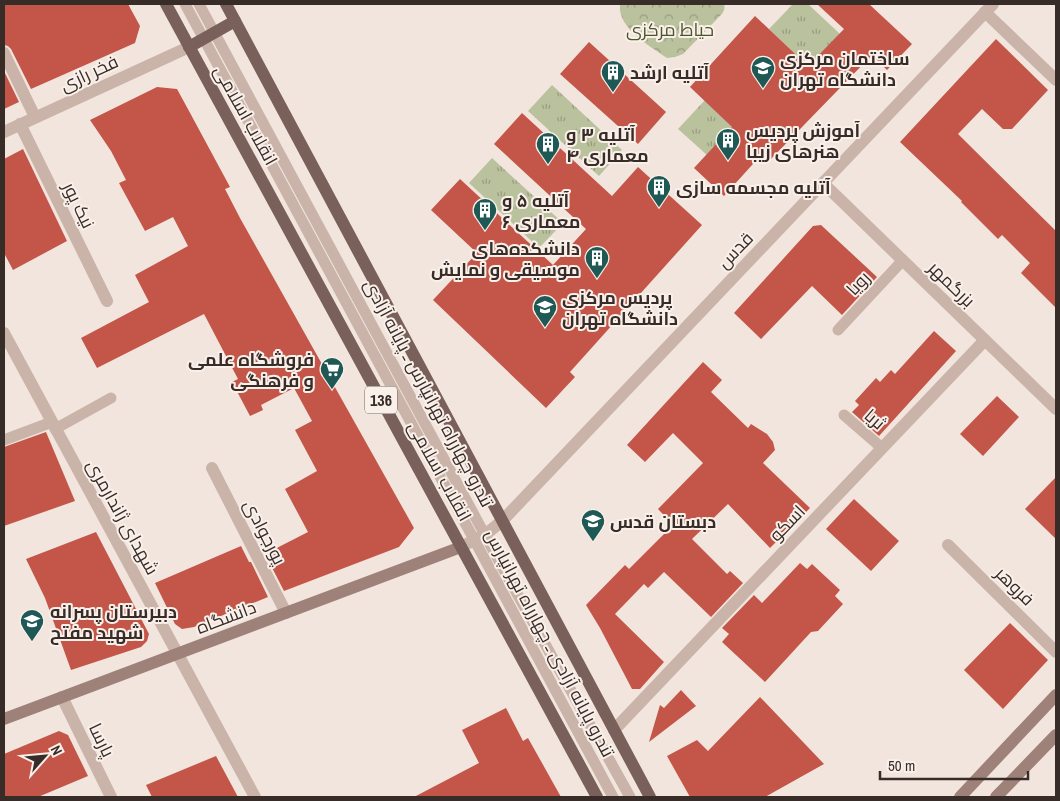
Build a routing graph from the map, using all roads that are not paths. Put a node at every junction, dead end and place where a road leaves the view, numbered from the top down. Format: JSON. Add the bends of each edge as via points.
{"nodes":[{"id":1,"x":166,"y":4,"type":"edge"},
{"id":2,"x":185,"y":4,"type":"edge"},
{"id":3,"x":199,"y":4,"type":"edge"},
{"id":4,"x":226,"y":4,"type":"edge"},
{"id":5,"x":989,"y":8,"type":"edge"},
{"id":6,"x":235,"y":21,"type":"junction"},
{"id":7,"x":209,"y":35,"type":"junction"},
{"id":8,"x":189,"y":47,"type":"junction"},
{"id":9,"x":4,"y":53,"type":"edge"},
{"id":10,"x":1056,"y":80,"type":"edge"},
{"id":11,"x":35,"y":117,"type":"junction"},
{"id":12,"x":20,"y":124,"type":"junction"},
{"id":13,"x":4,"y":132,"type":"edge"},
{"id":14,"x":823,"y":183,"type":"junction"},
{"id":15,"x":903,"y":260,"type":"junction"},
{"id":16,"x":107,"y":302,"type":"dead end"},
{"id":17,"x":838,"y":330,"type":"dead end"},
{"id":18,"x":4,"y":333,"type":"edge"},
{"id":19,"x":985,"y":340,"type":"junction"},
{"id":20,"x":111,"y":398,"type":"dead end"},
{"id":21,"x":1056,"y":409,"type":"edge"},
{"id":22,"x":844,"y":415,"type":"dead end"},
{"id":23,"x":54,"y":425,"type":"junction"},
{"id":24,"x":4,"y":440,"type":"edge"},
{"id":25,"x":882,"y":448,"type":"junction"},
{"id":26,"x":212,"y":468,"type":"dead end"},
{"id":27,"x":502,"y":521,"type":"junction"},
{"id":28,"x":480,"y":538,"type":"junction"},
{"id":29,"x":948,"y":545,"type":"dead end"},
{"id":30,"x":461,"y":547,"type":"junction"},
{"id":31,"x":286,"y":613,"type":"junction"},
{"id":32,"x":1056,"y":652,"type":"edge"},
{"id":33,"x":178,"y":654,"type":"junction"},
{"id":34,"x":1056,"y":695,"type":"edge"},
{"id":35,"x":62,"y":697,"type":"junction"},
{"id":36,"x":4,"y":719,"type":"edge"},
{"id":37,"x":614,"y":730,"type":"junction"},
{"id":38,"x":1056,"y":735,"type":"edge"},
{"id":39,"x":110,"y":797,"type":"edge"},
{"id":40,"x":255,"y":797,"type":"edge"},
{"id":41,"x":597,"y":797,"type":"edge"},
{"id":42,"x":613,"y":797,"type":"edge"},
{"id":43,"x":630,"y":797,"type":"edge"},
{"id":44,"x":650,"y":797,"type":"edge"},
{"id":45,"x":960,"y":797,"type":"edge"},
{"id":46,"x":996,"y":797,"type":"edge"}],
"edges":[{"from":1,"to":8,"type":"main road","name":"انقلاب اسلامی","number":"136"},
{"from":2,"to":7,"type":"lane","name":"تندرو پایانه آزادی ـ چهارراه تهرانپارس"},
{"from":3,"to":7,"type":"lane"},
{"from":4,"to":6,"type":"main road","name":"انقلاب اسلامی"},
{"from":5,"to":10,"type":"street"},
{"from":5,"to":14,"type":"street","name":"قدس"},
{"from":6,"to":7,"type":"main road"},
{"from":6,"to":27,"type":"main road","name":"انقلاب اسلامی"},
{"from":7,"to":8,"type":"main road"},
{"from":7,"to":28,"type":"lane","name":"تندرو پایانه آزادی ـ چهارراه تهرانپارس"},
{"from":8,"to":11,"type":"street","name":"فخر رازی"},
{"from":8,"to":30,"type":"main road","name":"انقلاب اسلامی","number":"136"},
{"from":9,"to":11,"type":"street"},
{"from":11,"to":12,"type":"street","name":"فخر رازی"},
{"from":12,"to":13,"type":"street","name":"فخر رازی"},
{"from":12,"to":16,"type":"street","name":"نیک پور"},
{"from":14,"to":15,"type":"street","name":"بزرگمهر"},
{"from":14,"to":27,"type":"street","name":"قدس"},
{"from":15,"to":17,"type":"lane","name":"رویا"},
{"from":15,"to":19,"type":"street","name":"بزرگمهر"},
{"from":18,"to":23,"type":"street","name":"شهدای ژاندارمری"},
{"from":19,"to":21,"type":"street","name":"بزرگمهر"},
{"from":19,"to":25,"type":"street","name":"اسکو"},
{"from":20,"to":23,"type":"lane"},
{"from":22,"to":25,"type":"lane","name":"ثریا"},
{"from":23,"to":24,"type":"lane"},
{"from":23,"to":33,"type":"street","name":"شهدای ژاندارمری"},
{"from":25,"to":37,"type":"street","name":"اسکو"},
{"from":26,"to":31,"type":"street","name":"پورجوادی"},
{"from":27,"to":28,"type":"street","name":"قدس"},
{"from":27,"to":37,"type":"main road","name":"انقلاب اسلامی"},
{"from":28,"to":30,"type":"street","name":"قدس"},
{"from":28,"to":42,"type":"lane","name":"تندرو پایانه آزادی ـ چهارراه تهرانپارس"},
{"from":28,"to":43,"type":"lane","name":"تندرو چهارراه تهرانپارس ـ پایانه آزادی"},
{"from":29,"to":32,"type":"street","name":"فروهر"},
{"from":30,"to":31,"type":"main road","name":"دانشگاه"},
{"from":30,"to":41,"type":"main road","name":"انقلاب اسلامی","number":"136"},
{"from":31,"to":33,"type":"main road","name":"دانشگاه"},
{"from":33,"to":35,"type":"main road","name":"دانشگاه"},
{"from":33,"to":40,"type":"street","name":"شهدای ژاندارمری"},
{"from":34,"to":45,"type":"main road"},
{"from":35,"to":36,"type":"main road","name":"دانشگاه"},
{"from":35,"to":39,"type":"street","name":"پارسا"},
{"from":37,"to":44,"type":"main road","name":"انقلاب اسلامی"},
{"from":38,"to":46,"type":"main road"}]}
